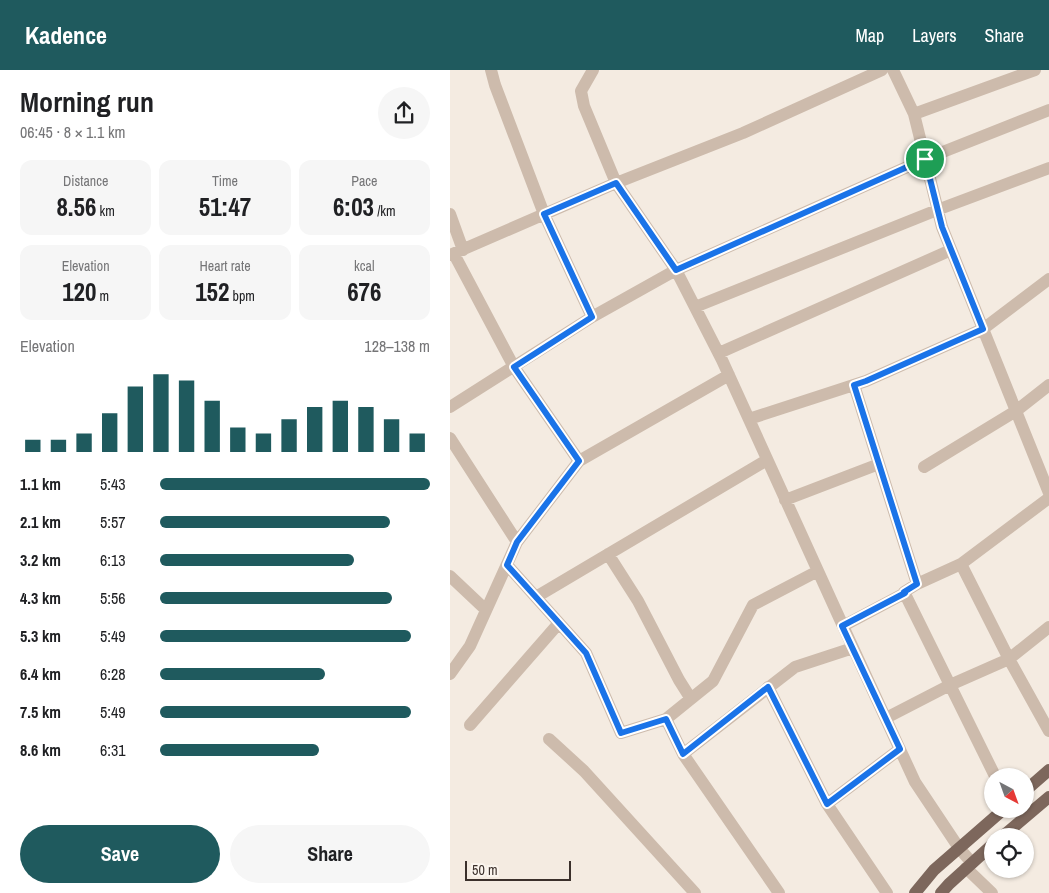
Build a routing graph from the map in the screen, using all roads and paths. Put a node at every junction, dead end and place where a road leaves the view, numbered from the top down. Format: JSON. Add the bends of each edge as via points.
{"nodes":[{"id":1,"x":491,"y":70,"type":"edge"},
{"id":2,"x":592,"y":70,"type":"edge"},
{"id":3,"x":882,"y":70,"type":"edge"},
{"id":4,"x":893,"y":70,"type":"edge"},
{"id":5,"x":1035,"y":70,"type":"edge"},
{"id":6,"x":1049,"y":110,"type":"edge"},
{"id":7,"x":914,"y":114,"type":"junction"},
{"id":8,"x":925,"y":159,"type":"junction"},
{"id":9,"x":1049,"y":168,"type":"edge"},
{"id":10,"x":616,"y":183,"type":"junction"},
{"id":11,"x":937,"y":210,"type":"junction"},
{"id":12,"x":450,"y":214,"type":"edge"},
{"id":13,"x":544,"y":214,"type":"junction"},
{"id":14,"x":951,"y":250,"type":"junction"},
{"id":15,"x":456,"y":253,"type":"edge"},
{"id":16,"x":676,"y":270,"type":"junction"},
{"id":17,"x":1049,"y":279,"type":"edge"},
{"id":18,"x":695,"y":307,"type":"junction"},
{"id":19,"x":592,"y":317,"type":"junction"},
{"id":20,"x":983,"y":329,"type":"junction"},
{"id":21,"x":719,"y":353,"type":"junction"},
{"id":22,"x":514,"y":367,"type":"junction"},
{"id":23,"x":729,"y":375,"type":"junction"},
{"id":24,"x":854,"y":385,"type":"junction"},
{"id":25,"x":1049,"y":385,"type":"edge"},
{"id":26,"x":450,"y":407,"type":"edge"},
{"id":27,"x":1016,"y":411,"type":"junction"},
{"id":28,"x":749,"y":419,"type":"junction"},
{"id":29,"x":450,"y":438,"type":"edge"},
{"id":30,"x":767,"y":460,"type":"junction"},
{"id":31,"x":579,"y":461,"type":"junction"},
{"id":32,"x":879,"y":464,"type":"junction"},
{"id":33,"x":924,"y":467,"type":"dead end"},
{"id":34,"x":1049,"y":493,"type":"edge"},
{"id":35,"x":1049,"y":498,"type":"edge"},
{"id":36,"x":786,"y":500,"type":"junction"},
{"id":37,"x":517,"y":542,"type":"junction"},
{"id":38,"x":608,"y":554,"type":"junction"},
{"id":39,"x":961,"y":564,"type":"junction"},
{"id":40,"x":507,"y":565,"type":"junction"},
{"id":41,"x":818,"y":571,"type":"junction"},
{"id":42,"x":450,"y":576,"type":"edge"},
{"id":43,"x":917,"y":584,"type":"junction"},
{"id":44,"x":905,"y":593,"type":"junction"},
{"id":45,"x":536,"y":597,"type":"junction"},
{"id":46,"x":486,"y":610,"type":"junction"},
{"id":47,"x":559,"y":623,"type":"junction"},
{"id":48,"x":842,"y":626,"type":"junction"},
{"id":49,"x":1049,"y":626,"type":"edge"},
{"id":50,"x":853,"y":648,"type":"junction"},
{"id":51,"x":1009,"y":659,"type":"junction"},
{"id":52,"x":450,"y":674,"type":"edge"},
{"id":53,"x":950,"y":685,"type":"junction"},
{"id":54,"x":768,"y":687,"type":"junction"},
{"id":55,"x":691,"y":698,"type":"junction"},
{"id":56,"x":886,"y":718,"type":"junction"},
{"id":57,"x":666,"y":719,"type":"junction"},
{"id":58,"x":470,"y":725,"type":"dead end"},
{"id":59,"x":1049,"y":731,"type":"edge"},
{"id":60,"x":549,"y":738,"type":"dead end"},
{"id":61,"x":900,"y":749,"type":"junction"},
{"id":62,"x":683,"y":754,"type":"junction"},
{"id":63,"x":991,"y":768,"type":"edge"},
{"id":64,"x":1049,"y":770,"type":"edge"},
{"id":65,"x":1034,"y":783,"type":"edge"},
{"id":66,"x":1049,"y":797,"type":"edge"},
{"id":67,"x":827,"y":804,"type":"junction"},
{"id":68,"x":994,"y":818,"type":"edge"},
{"id":69,"x":1012,"y":828,"type":"edge"},
{"id":70,"x":959,"y":848,"type":"junction"},
{"id":71,"x":984,"y":852,"type":"edge"},
{"id":72,"x":969,"y":865,"type":"junction"},
{"id":73,"x":695,"y":893,"type":"edge"},
{"id":74,"x":780,"y":893,"type":"edge"},
{"id":75,"x":887,"y":893,"type":"edge"},
{"id":76,"x":915,"y":893,"type":"edge"},
{"id":77,"x":941,"y":893,"type":"edge"},
{"id":78,"x":992,"y":893,"type":"edge"}],
"edges":[{"from":1,"to":13,"type":"street"},
{"from":2,"to":10,"type":"street","via":[[581,91],[582,99]]},
{"from":3,"to":10,"type":"street","via":[[743,134]]},
{"from":4,"to":7,"type":"street"},
{"from":5,"to":7,"type":"street"},
{"from":6,"to":8,"type":"street"},
{"from":7,"to":8,"type":"street"},
{"from":8,"to":11,"type":"street"},
{"from":8,"to":16,"type":"street"},
{"from":9,"to":11,"type":"street"},
{"from":10,"to":13,"type":"street"},
{"from":10,"to":16,"type":"street"},
{"from":11,"to":14,"type":"street"},
{"from":11,"to":18,"type":"street"},
{"from":12,"to":15,"type":"street"},
{"from":13,"to":15,"type":"street"},
{"from":13,"to":19,"type":"street"},
{"from":14,"to":20,"type":"street"},
{"from":14,"to":21,"type":"street"},
{"from":15,"to":22,"type":"street"},
{"from":16,"to":18,"type":"street"},
{"from":16,"to":19,"type":"street"},
{"from":17,"to":20,"type":"street"},
{"from":18,"to":21,"type":"street"},
{"from":19,"to":22,"type":"street"},
{"from":20,"to":24,"type":"street"},
{"from":20,"to":27,"type":"street"},
{"from":21,"to":23,"type":"street"},
{"from":22,"to":26,"type":"street"},
{"from":22,"to":31,"type":"street"},
{"from":23,"to":28,"type":"street"},
{"from":23,"to":31,"type":"street"},
{"from":24,"to":28,"type":"street"},
{"from":24,"to":32,"type":"street"},
{"from":25,"to":27,"type":"street"},
{"from":27,"to":33,"type":"street"},
{"from":27,"to":34,"type":"street"},
{"from":28,"to":30,"type":"street"},
{"from":29,"to":37,"type":"street"},
{"from":30,"to":36,"type":"street"},
{"from":30,"to":38,"type":"street"},
{"from":31,"to":37,"type":"street"},
{"from":32,"to":36,"type":"street"},
{"from":32,"to":43,"type":"street"},
{"from":35,"to":39,"type":"street"},
{"from":36,"to":41,"type":"street"},
{"from":37,"to":40,"type":"street"},
{"from":38,"to":45,"type":"street"},
{"from":38,"to":55,"type":"street","via":[[638,601]]},
{"from":39,"to":43,"type":"street"},
{"from":39,"to":51,"type":"street"},
{"from":40,"to":45,"type":"street"},
{"from":40,"to":46,"type":"street"},
{"from":41,"to":48,"type":"street"},
{"from":41,"to":55,"type":"street","via":[[753,605],[712,681]]},
{"from":42,"to":46,"type":"street"},
{"from":43,"to":44,"type":"street"},
{"from":44,"to":48,"type":"street"},
{"from":44,"to":53,"type":"street"},
{"from":45,"to":47,"type":"street"},
{"from":46,"to":52,"type":"street","via":[[470,646]]},
{"from":47,"to":57,"type":"street","via":[[586,653],[621,733]]},
{"from":47,"to":58,"type":"street"},
{"from":48,"to":50,"type":"street"},
{"from":49,"to":51,"type":"street"},
{"from":50,"to":54,"type":"street","via":[[795,667]]},
{"from":50,"to":56,"type":"street"},
{"from":51,"to":53,"type":"street"},
{"from":51,"to":59,"type":"street"},
{"from":53,"to":56,"type":"street"},
{"from":53,"to":63,"type":"street"},
{"from":54,"to":62,"type":"street"},
{"from":54,"to":67,"type":"street"},
{"from":55,"to":57,"type":"street"},
{"from":56,"to":61,"type":"street"},
{"from":57,"to":62,"type":"street"},
{"from":60,"to":73,"type":"street"},
{"from":61,"to":67,"type":"street"},
{"from":61,"to":70,"type":"street","via":[[915,782]]},
{"from":62,"to":74,"type":"street"},
{"from":64,"to":65,"type":"main road"},
{"from":66,"to":69,"type":"main road"},
{"from":67,"to":75,"type":"street"},
{"from":68,"to":70,"type":"main road"},
{"from":70,"to":72,"type":"street"},
{"from":70,"to":76,"type":"main road"},
{"from":71,"to":72,"type":"main road"},
{"from":72,"to":77,"type":"main road"},
{"from":72,"to":78,"type":"street"}]}
